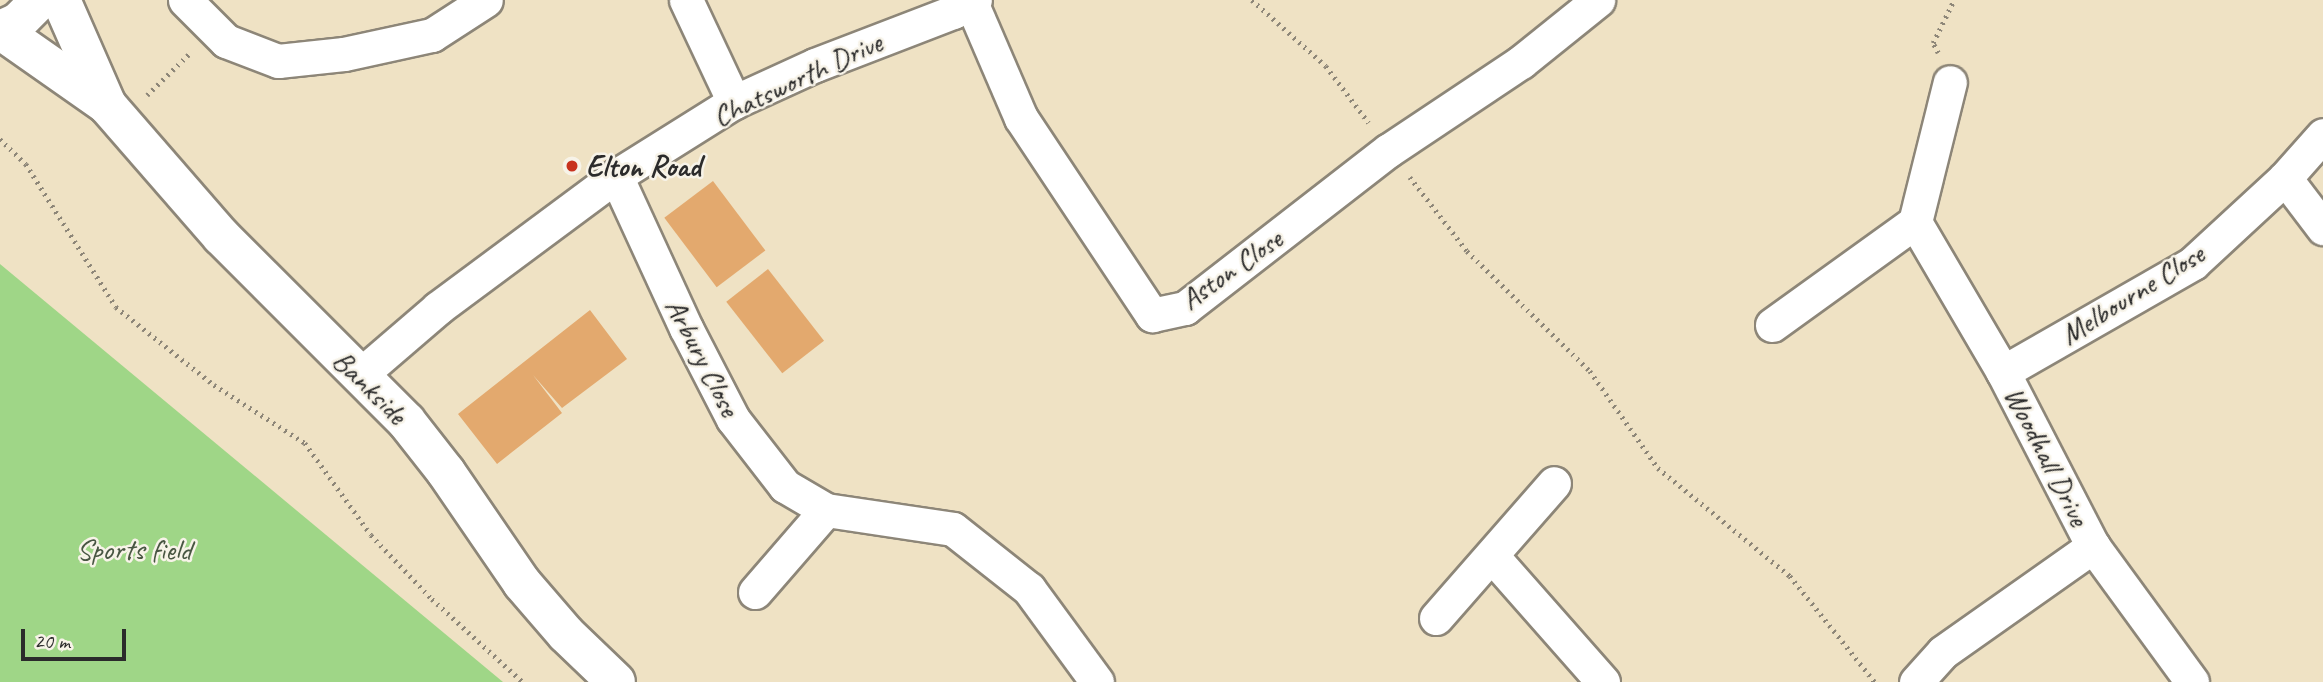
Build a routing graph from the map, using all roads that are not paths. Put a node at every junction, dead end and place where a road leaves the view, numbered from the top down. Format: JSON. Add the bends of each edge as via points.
{"nodes":[{"id":1,"x":40,"y":0,"type":"edge"},
{"id":2,"x":61,"y":0,"type":"edge"},
{"id":3,"x":185,"y":0,"type":"edge"},
{"id":4,"x":486,"y":0,"type":"edge"},
{"id":5,"x":686,"y":0,"type":"edge"},
{"id":6,"x":1598,"y":0,"type":"edge"},
{"id":7,"x":973,"y":1,"type":"edge"},
{"id":8,"x":0,"y":30,"type":"edge"},
{"id":9,"x":1950,"y":82,"type":"road end"},
{"id":10,"x":734,"y":102,"type":"junction"},
{"id":11,"x":114,"y":113,"type":"junction"},
{"id":12,"x":2323,"y":135,"type":"edge"},
{"id":13,"x":616,"y":176,"type":"junction"},
{"id":14,"x":2285,"y":178,"type":"junction"},
{"id":15,"x":1915,"y":222,"type":"junction"},
{"id":16,"x":2323,"y":228,"type":"edge"},
{"id":17,"x":1772,"y":325,"type":"dead end"},
{"id":18,"x":2003,"y":372,"type":"junction"},
{"id":19,"x":359,"y":376,"type":"junction"},
{"id":20,"x":1554,"y":483,"type":"dead end"},
{"id":21,"x":826,"y":510,"type":"junction"},
{"id":22,"x":2093,"y":546,"type":"junction"},
{"id":23,"x":1492,"y":556,"type":"junction"},
{"id":24,"x":755,"y":592,"type":"dead end"},
{"id":25,"x":1436,"y":618,"type":"dead end"},
{"id":26,"x":616,"y":682,"type":"edge"},
{"id":27,"x":1097,"y":682,"type":"edge"},
{"id":28,"x":1603,"y":682,"type":"edge"},
{"id":29,"x":1916,"y":682,"type":"edge"},
{"id":30,"x":2192,"y":682,"type":"edge"}],
"edges":[{"from":1,"to":8,"type":"street","via":[[18,22]]},
{"from":2,"to":11,"type":"street","name":"Bankside"},
{"from":3,"to":4,"type":"street","via":[[226,41],[278,61],[344,54],[432,35]]},
{"from":5,"to":10,"type":"street"},
{"from":6,"to":7,"type":"street","name":"Aston Close","via":[[1521,62],[1389,150],[1185,308],[1152,315],[1021,118]]},
{"from":7,"to":10,"type":"street","name":"Chatsworth Drive"},
{"from":8,"to":11,"type":"street","name":"Bankside"},
{"from":9,"to":15,"type":"street"},
{"from":10,"to":13,"type":"street","name":"Chatsworth Drive"},
{"from":11,"to":19,"type":"street","name":"Bankside","via":[[221,236]]},
{"from":12,"to":14,"type":"street","name":"Melbourne Close"},
{"from":13,"to":19,"type":"street","name":"Chatsworth Drive","via":[[438,308]]},
{"from":13,"to":21,"type":"street","name":"Arbury Close","via":[[733,419],[785,486]]},
{"from":14,"to":16,"type":"street"},
{"from":14,"to":18,"type":"street","name":"Melbourne Close","via":[[2193,263]]},
{"from":15,"to":17,"type":"street"},
{"from":15,"to":18,"type":"street","name":"Woodhall Drive"},
{"from":18,"to":22,"type":"street","name":"Woodhall Drive"},
{"from":19,"to":26,"type":"street","name":"Bankside","via":[[406,421],[523,583],[566,634]]},
{"from":20,"to":23,"type":"street"},
{"from":21,"to":24,"type":"street"},
{"from":21,"to":27,"type":"street","name":"Arbury Close","via":[[953,529],[1029,589]]},
{"from":22,"to":29,"type":"street","via":[[1943,652]]},
{"from":22,"to":30,"type":"street","name":"Woodhall Drive"},
{"from":23,"to":25,"type":"street"},
{"from":23,"to":28,"type":"street"}]}
